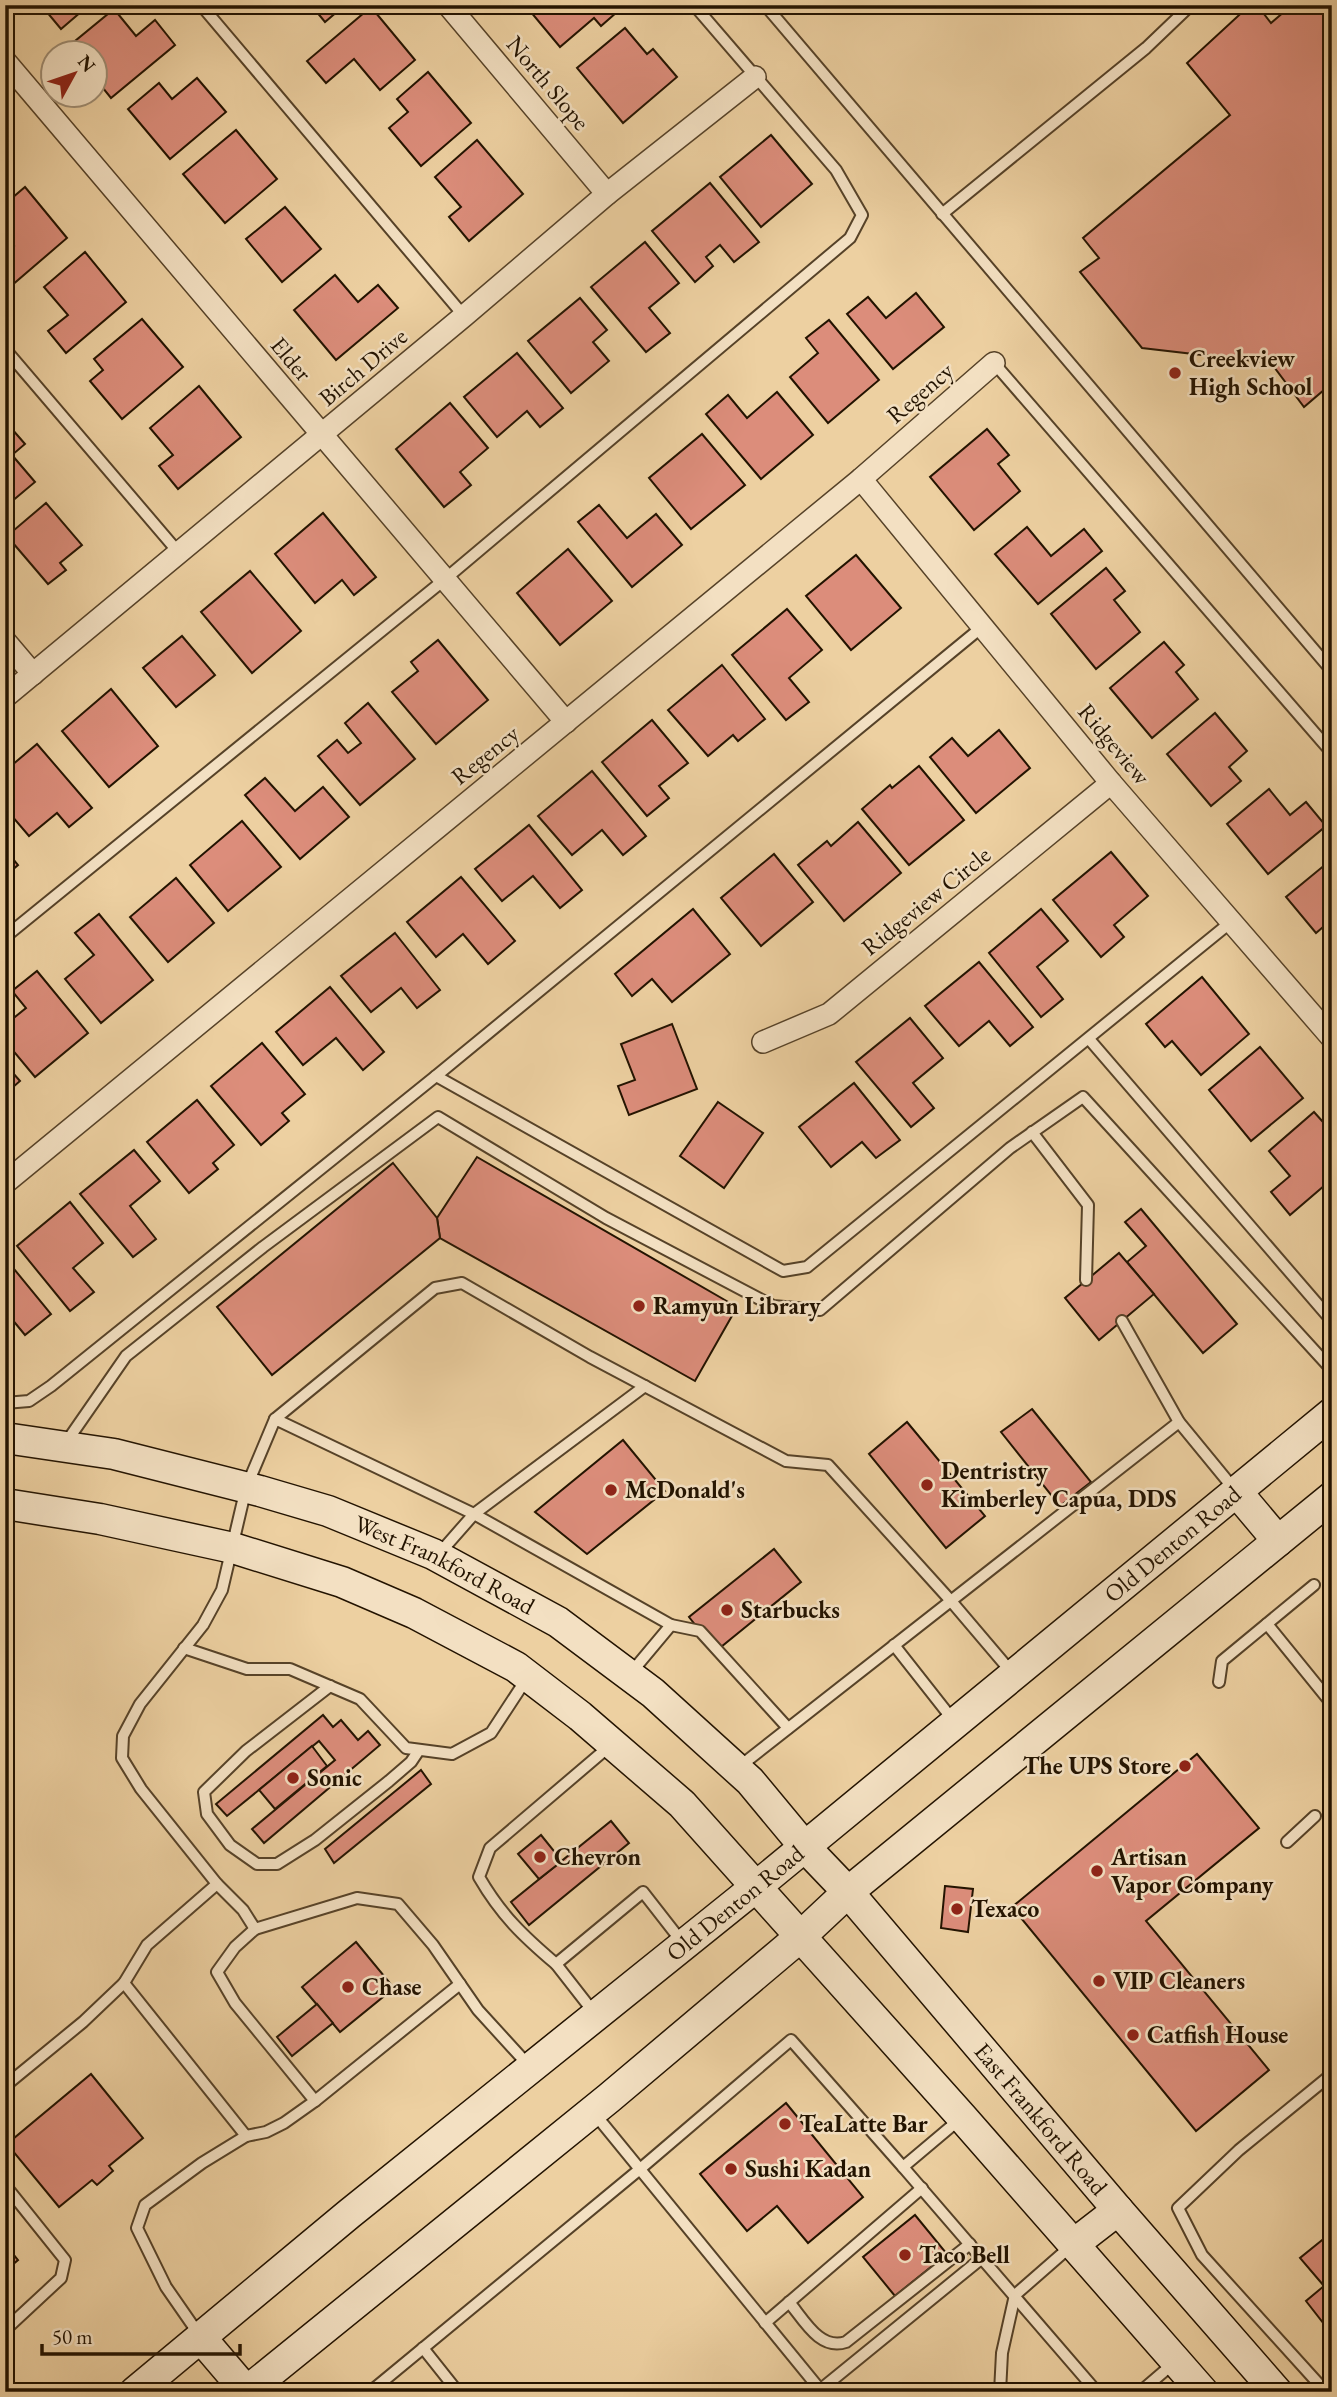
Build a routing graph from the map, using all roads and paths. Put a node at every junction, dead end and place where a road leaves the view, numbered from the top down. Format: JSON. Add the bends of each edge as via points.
{"nodes":[{"id":1,"x":201,"y":5,"type":"edge"},
{"id":2,"x":448,"y":5,"type":"edge"},
{"id":3,"x":694,"y":5,"type":"edge"},
{"id":4,"x":765,"y":5,"type":"edge"},
{"id":5,"x":1191,"y":5,"type":"edge"},
{"id":6,"x":5,"y":61,"type":"edge"},
{"id":7,"x":755,"y":77,"type":"junction"},
{"id":8,"x":607,"y":194,"type":"junction"},
{"id":9,"x":942,"y":214,"type":"junction"},
{"id":10,"x":464,"y":316,"type":"junction"},
{"id":11,"x":5,"y":349,"type":"edge"},
{"id":12,"x":995,"y":363,"type":"joint"},
{"id":13,"x":321,"y":436,"type":"junction"},
{"id":14,"x":861,"y":479,"type":"junction"},
{"id":15,"x":179,"y":553,"type":"junction"},
{"id":16,"x":444,"y":580,"type":"junction"},
{"id":17,"x":982,"y":627,"type":"junction"},
{"id":18,"x":5,"y":641,"type":"edge"},
{"id":19,"x":1332,"y":671,"type":"edge"},
{"id":20,"x":33,"y":674,"type":"junction"},
{"id":21,"x":5,"y":697,"type":"edge"},
{"id":22,"x":566,"y":722,"type":"junction"},
{"id":23,"x":1332,"y":753,"type":"edge"},
{"id":24,"x":1111,"y":783,"type":"junction"},
{"id":25,"x":1231,"y":922,"type":"junction"},
{"id":26,"x":5,"y":937,"type":"edge"},
{"id":27,"x":1332,"y":1038,"type":"edge"},
{"id":28,"x":1089,"y":1039,"type":"junction"},
{"id":29,"x":763,"y":1042,"type":"dead end"},
{"id":30,"x":436,"y":1076,"type":"junction"},
{"id":31,"x":1031,"y":1132,"type":"junction"},
{"id":32,"x":5,"y":1183,"type":"edge"},
{"id":33,"x":1086,"y":1280,"type":"dead end"},
{"id":34,"x":1122,"y":1321,"type":"dead end"},
{"id":35,"x":1332,"y":1321,"type":"edge"},
{"id":36,"x":1332,"y":1370,"type":"edge"},
{"id":37,"x":645,"y":1386,"type":"junction"},
{"id":38,"x":5,"y":1403,"type":"edge"},
{"id":39,"x":1332,"y":1413,"type":"edge"},
{"id":40,"x":275,"y":1419,"type":"junction"},
{"id":41,"x":1179,"y":1422,"type":"junction"},
{"id":42,"x":5,"y":1438,"type":"edge"},
{"id":43,"x":64,"y":1446,"type":"junction"},
{"id":44,"x":246,"y":1488,"type":"junction"},
{"id":45,"x":1236,"y":1491,"type":"junction"},
{"id":46,"x":1332,"y":1497,"type":"edge"},
{"id":47,"x":5,"y":1504,"type":"edge"},
{"id":48,"x":474,"y":1514,"type":"junction"},
{"id":49,"x":1278,"y":1541,"type":"junction"},
{"id":50,"x":233,"y":1548,"type":"junction"},
{"id":51,"x":437,"y":1556,"type":"junction"},
{"id":52,"x":1314,"y":1585,"type":"dead end"},
{"id":53,"x":951,"y":1601,"type":"junction"},
{"id":54,"x":1267,"y":1624,"type":"junction"},
{"id":55,"x":671,"y":1625,"type":"junction"},
{"id":56,"x":894,"y":1646,"type":"junction"},
{"id":57,"x":184,"y":1648,"type":"junction"},
{"id":58,"x":629,"y":1675,"type":"junction"},
{"id":59,"x":1013,"y":1675,"type":"junction"},
{"id":60,"x":528,"y":1676,"type":"junction"},
{"id":61,"x":1219,"y":1682,"type":"dead end"},
{"id":62,"x":330,"y":1686,"type":"junction"},
{"id":63,"x":1332,"y":1704,"type":"edge"},
{"id":64,"x":955,"y":1723,"type":"junction"},
{"id":65,"x":788,"y":1728,"type":"junction"},
{"id":66,"x":612,"y":1743,"type":"junction"},
{"id":67,"x":419,"y":1750,"type":"junction"},
{"id":68,"x":736,"y":1769,"type":"junction"},
{"id":69,"x":1315,"y":1816,"type":"dead end"},
{"id":70,"x":1287,"y":1842,"type":"dead end"},
{"id":71,"x":804,"y":1846,"type":"junction"},
{"id":72,"x":217,"y":1884,"type":"junction"},
{"id":73,"x":757,"y":1886,"type":"junction"},
{"id":74,"x":848,"y":1892,"type":"junction"},
{"id":75,"x":255,"y":1929,"type":"junction"},
{"id":76,"x":800,"y":1937,"type":"junction"},
{"id":77,"x":684,"y":1944,"type":"junction"},
{"id":78,"x":556,"y":1964,"type":"junction"},
{"id":79,"x":124,"y":1983,"type":"junction"},
{"id":80,"x":460,"y":1984,"type":"junction"},
{"id":81,"x":595,"y":2015,"type":"junction"},
{"id":82,"x":530,"y":2067,"type":"junction"},
{"id":83,"x":1332,"y":2074,"type":"edge"},
{"id":84,"x":5,"y":2086,"type":"edge"},
{"id":85,"x":314,"y":2101,"type":"junction"},
{"id":86,"x":593,"y":2111,"type":"junction"},
{"id":87,"x":962,"y":2117,"type":"junction"},
{"id":88,"x":246,"y":2136,"type":"junction"},
{"id":89,"x":903,"y":2167,"type":"junction"},
{"id":90,"x":640,"y":2169,"type":"junction"},
{"id":91,"x":5,"y":2185,"type":"edge"},
{"id":92,"x":922,"y":2188,"type":"junction"},
{"id":93,"x":1118,"y":2210,"type":"junction"},
{"id":94,"x":970,"y":2244,"type":"junction"},
{"id":95,"x":1074,"y":2244,"type":"junction"},
{"id":96,"x":982,"y":2258,"type":"junction"},
{"id":97,"x":1015,"y":2295,"type":"junction"},
{"id":98,"x":789,"y":2302,"type":"junction"},
{"id":99,"x":765,"y":2323,"type":"junction"},
{"id":100,"x":5,"y":2330,"type":"edge"},
{"id":101,"x":201,"y":2338,"type":"junction"},
{"id":102,"x":423,"y":2348,"type":"junction"},
{"id":103,"x":1176,"y":2361,"type":"junction"},
{"id":104,"x":821,"y":2391,"type":"edge"},
{"id":105,"x":135,"y":2392,"type":"edge"},
{"id":106,"x":247,"y":2392,"type":"edge"},
{"id":107,"x":370,"y":2392,"type":"edge"},
{"id":108,"x":458,"y":2392,"type":"edge"},
{"id":109,"x":1000,"y":2392,"type":"edge"},
{"id":110,"x":1097,"y":2392,"type":"edge"},
{"id":111,"x":1140,"y":2392,"type":"edge"},
{"id":112,"x":1203,"y":2392,"type":"edge"},
{"id":113,"x":1277,"y":2392,"type":"edge"},
{"id":114,"x":1326,"y":2392,"type":"edge"}],
"edges":[{"from":1,"to":10,"type":"lane"},
{"from":2,"to":8,"type":"street","name":"North Slope"},
{"from":3,"to":7,"type":"lane"},
{"from":4,"to":9,"type":"lane"},
{"from":5,"to":9,"type":"lane","via":[[1146,48]]},
{"from":6,"to":13,"type":"street","name":"Elder"},
{"from":7,"to":8,"type":"street","name":"Birch Drive"},
{"from":7,"to":16,"type":"lane","via":[[836,170],[862,215],[850,238]]},
{"from":8,"to":10,"type":"street","name":"Birch Drive"},
{"from":9,"to":19,"type":"lane"},
{"from":10,"to":13,"type":"street","name":"Birch Drive"},
{"from":11,"to":15,"type":"lane"},
{"from":12,"to":14,"type":"street","name":"Regency"},
{"from":12,"to":23,"type":"lane"},
{"from":13,"to":15,"type":"street","name":"Birch Drive"},
{"from":13,"to":16,"type":"street","name":"Elder"},
{"from":14,"to":17,"type":"street","name":"Ridgeview"},
{"from":14,"to":22,"type":"street","name":"Regency"},
{"from":15,"to":20,"type":"street","name":"Birch Drive"},
{"from":16,"to":22,"type":"street","name":"Elder"},
{"from":16,"to":26,"type":"lane"},
{"from":17,"to":24,"type":"street","name":"Ridgeview"},
{"from":17,"to":30,"type":"lane"},
{"from":18,"to":20,"type":"street"},
{"from":20,"to":21,"type":"street","name":"Birch Drive"},
{"from":22,"to":32,"type":"street","name":"Regency"},
{"from":24,"to":25,"type":"street","name":"Ridgeview"},
{"from":24,"to":29,"type":"street","name":"Ridgeview Circle","via":[[829,1014]]},
{"from":25,"to":27,"type":"street","name":"Ridgeview"},
{"from":25,"to":28,"type":"lane"},
{"from":28,"to":30,"type":"lane","via":[[807,1267],[783,1271]]},
{"from":28,"to":35,"type":"lane"},
{"from":30,"to":38,"type":"lane","via":[[51,1386],[29,1401]]},
{"from":31,"to":33,"type":"lane","via":[[1088,1205]]},
{"from":31,"to":36,"type":"lane","via":[[1083,1097]]},
{"from":31,"to":43,"type":"lane","via":[[820,1310],[773,1306],[607,1218],[438,1117],[126,1356]]},
{"from":34,"to":41,"type":"lane"},
{"from":37,"to":40,"type":"lane","via":[[462,1283],[435,1287]]},
{"from":37,"to":48,"type":"lane"},
{"from":37,"to":53,"type":"lane","via":[[786,1461],[828,1465]]},
{"from":39,"to":45,"type":"main road","name":"Old Denton Road"},
{"from":40,"to":44,"type":"lane"},
{"from":40,"to":48,"type":"lane"},
{"from":41,"to":45,"type":"lane"},
{"from":41,"to":53,"type":"lane"},
{"from":42,"to":43,"type":"main road","name":"West Frankford Road"},
{"from":43,"to":44,"type":"main road","name":"West Frankford Road"},
{"from":44,"to":50,"type":"lane"},
{"from":44,"to":51,"type":"main road","name":"West Frankford Road","via":[[328,1511]]},
{"from":45,"to":49,"type":"main road"},
{"from":45,"to":59,"type":"main road","name":"Old Denton Road"},
{"from":46,"to":49,"type":"main road"},
{"from":47,"to":50,"type":"main road"},
{"from":48,"to":51,"type":"lane"},
{"from":48,"to":55,"type":"lane"},
{"from":49,"to":74,"type":"main road"},
{"from":50,"to":57,"type":"lane","via":[[222,1590]]},
{"from":50,"to":60,"type":"main road","via":[[342,1582],[414,1613]]},
{"from":51,"to":58,"type":"main road","name":"West Frankford Road","via":[[558,1622]]},
{"from":52,"to":54,"type":"lane"},
{"from":53,"to":56,"type":"lane"},
{"from":53,"to":59,"type":"lane"},
{"from":54,"to":61,"type":"lane","via":[[1222,1661]]},
{"from":54,"to":63,"type":"lane"},
{"from":55,"to":58,"type":"lane"},
{"from":55,"to":65,"type":"lane","via":[[700,1631]]},
{"from":56,"to":64,"type":"lane"},
{"from":56,"to":65,"type":"lane"},
{"from":57,"to":62,"type":"lane","via":[[247,1669],[290,1670]]},
{"from":57,"to":72,"type":"lane","via":[[140,1704],[123,1736],[122,1758]]},
{"from":58,"to":68,"type":"main road","name":"West Frankford Road"},
{"from":59,"to":64,"type":"main road","name":"Old Denton Road"},
{"from":60,"to":66,"type":"main road"},
{"from":60,"to":67,"type":"lane","via":[[491,1733],[452,1754]]},
{"from":62,"to":67,"type":"lane","via":[[360,1699],[405,1748]]},
{"from":62,"to":67,"type":"lane","via":[[246,1751],[204,1792],[207,1814],[230,1844],[257,1864],[277,1864],[315,1840],[411,1762]]},
{"from":64,"to":71,"type":"main road","name":"Old Denton Road"},
{"from":65,"to":68,"type":"lane"},
{"from":66,"to":73,"type":"main road","via":[[682,1804]]},
{"from":66,"to":78,"type":"lane","via":[[490,1848],[479,1877],[503,1914]]},
{"from":68,"to":71,"type":"main road","name":"West Frankford Road"},
{"from":69,"to":70,"type":"lane"},
{"from":71,"to":73,"type":"main road","name":"Old Denton Road"},
{"from":71,"to":74,"type":"main road","name":"East Frankford Road"},
{"from":72,"to":75,"type":"lane"},
{"from":72,"to":79,"type":"lane","via":[[148,1945]]},
{"from":73,"to":76,"type":"main road"},
{"from":73,"to":77,"type":"main road","name":"Old Denton Road"},
{"from":74,"to":76,"type":"main road"},
{"from":74,"to":93,"type":"main road","name":"East Frankford Road"},
{"from":75,"to":80,"type":"lane","via":[[357,1898],[398,1904]]},
{"from":75,"to":85,"type":"lane","via":[[217,1972],[235,2003]]},
{"from":76,"to":86,"type":"main road"},
{"from":76,"to":87,"type":"main road"},
{"from":77,"to":78,"type":"lane","via":[[643,1892]]},
{"from":77,"to":81,"type":"main road","name":"Old Denton Road"},
{"from":78,"to":81,"type":"lane"},
{"from":79,"to":84,"type":"lane"},
{"from":79,"to":88,"type":"lane"},
{"from":80,"to":82,"type":"lane"},
{"from":80,"to":85,"type":"lane"},
{"from":81,"to":82,"type":"main road","name":"Old Denton Road"},
{"from":82,"to":101,"type":"main road","name":"Old Denton Road"},
{"from":83,"to":114,"type":"lane","via":[[1239,2150],[1178,2208],[1202,2255]]},
{"from":85,"to":88,"type":"lane","via":[[284,2123]]},
{"from":86,"to":90,"type":"lane"},
{"from":86,"to":106,"type":"main road"},
{"from":87,"to":89,"type":"lane"},
{"from":87,"to":95,"type":"main road"},
{"from":88,"to":101,"type":"lane","via":[[145,2205],[137,2228],[166,2287]]},
{"from":89,"to":90,"type":"lane","via":[[791,2040]]},
{"from":89,"to":92,"type":"lane"},
{"from":90,"to":99,"type":"lane"},
{"from":90,"to":102,"type":"lane"},
{"from":91,"to":100,"type":"lane","via":[[65,2260],[61,2278]]},
{"from":92,"to":94,"type":"lane"},
{"from":92,"to":98,"type":"lane"},
{"from":93,"to":95,"type":"main road"},
{"from":93,"to":113,"type":"main road","name":"East Frankford Road"},
{"from":94,"to":96,"type":"lane"},
{"from":94,"to":98,"type":"lane","via":[[846,2342],[825,2343]]},
{"from":95,"to":97,"type":"lane"},
{"from":95,"to":103,"type":"main road"},
{"from":96,"to":97,"type":"lane"},
{"from":96,"to":104,"type":"lane"},
{"from":97,"to":109,"type":"lane","via":[[1002,2353]]},
{"from":97,"to":110,"type":"lane"},
{"from":98,"to":99,"type":"lane"},
{"from":99,"to":104,"type":"lane"},
{"from":101,"to":105,"type":"main road","name":"Old Denton Road"},
{"from":101,"to":106,"type":"main road"},
{"from":102,"to":107,"type":"lane"},
{"from":102,"to":108,"type":"lane"},
{"from":103,"to":111,"type":"lane"},
{"from":103,"to":112,"type":"main road"}]}
